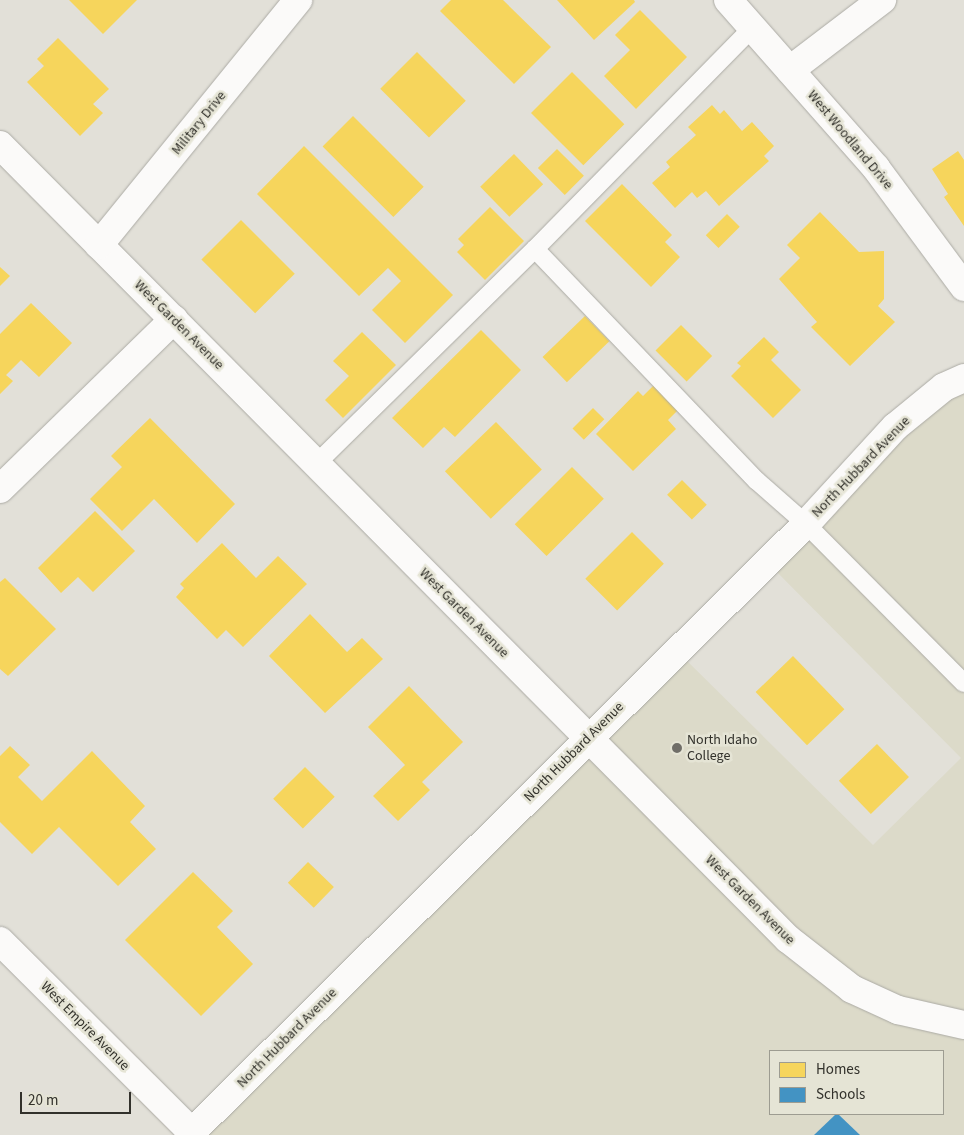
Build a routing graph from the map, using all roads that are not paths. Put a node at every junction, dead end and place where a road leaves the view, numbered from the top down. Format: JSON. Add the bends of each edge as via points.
{"nodes":[{"id":1,"x":298,"y":0,"type":"edge"},
{"id":2,"x":728,"y":0,"type":"edge"},
{"id":3,"x":882,"y":0,"type":"edge"},
{"id":4,"x":752,"y":27,"type":"junction"},
{"id":5,"x":790,"y":70,"type":"junction"},
{"id":6,"x":0,"y":145,"type":"edge"},
{"id":7,"x":99,"y":245,"type":"junction"},
{"id":8,"x":535,"y":249,"type":"junction"},
{"id":9,"x":964,"y":287,"type":"edge"},
{"id":10,"x":174,"y":319,"type":"junction"},
{"id":11,"x":964,"y":378,"type":"edge"},
{"id":12,"x":316,"y":464,"type":"junction"},
{"id":13,"x":0,"y":489,"type":"edge"},
{"id":14,"x":806,"y":524,"type":"junction"},
{"id":15,"x":964,"y":683,"type":"edge"},
{"id":16,"x":588,"y":738,"type":"junction"},
{"id":17,"x":0,"y":941,"type":"edge"},
{"id":18,"x":964,"y":1025,"type":"edge"},
{"id":19,"x":190,"y":1134,"type":"edge"}],
"edges":[{"from":1,"to":7,"type":"street","name":"Military Drive"},
{"from":2,"to":4,"type":"street","name":"West Woodland Drive"},
{"from":3,"to":5,"type":"street"},
{"from":4,"to":5,"type":"street","name":"West Woodland Drive"},
{"from":4,"to":8,"type":"lane"},
{"from":5,"to":9,"type":"street","name":"West Woodland Drive","via":[[876,168]]},
{"from":6,"to":7,"type":"street","name":"West Garden Avenue"},
{"from":7,"to":10,"type":"street","name":"West Garden Avenue"},
{"from":8,"to":12,"type":"lane"},
{"from":8,"to":14,"type":"lane","via":[[757,481]]},
{"from":10,"to":12,"type":"street","name":"West Garden Avenue"},
{"from":10,"to":13,"type":"street"},
{"from":11,"to":14,"type":"street","name":"North Hubbard Avenue","via":[[944,388],[895,427]]},
{"from":12,"to":16,"type":"street","name":"West Garden Avenue"},
{"from":14,"to":15,"type":"lane"},
{"from":14,"to":16,"type":"street","name":"North Hubbard Avenue"},
{"from":16,"to":18,"type":"street","name":"West Garden Avenue","via":[[815,963],[852,989],[898,1010]]},
{"from":16,"to":19,"type":"street","name":"North Hubbard Avenue"},
{"from":17,"to":19,"type":"street","name":"West Empire Avenue"}]}
